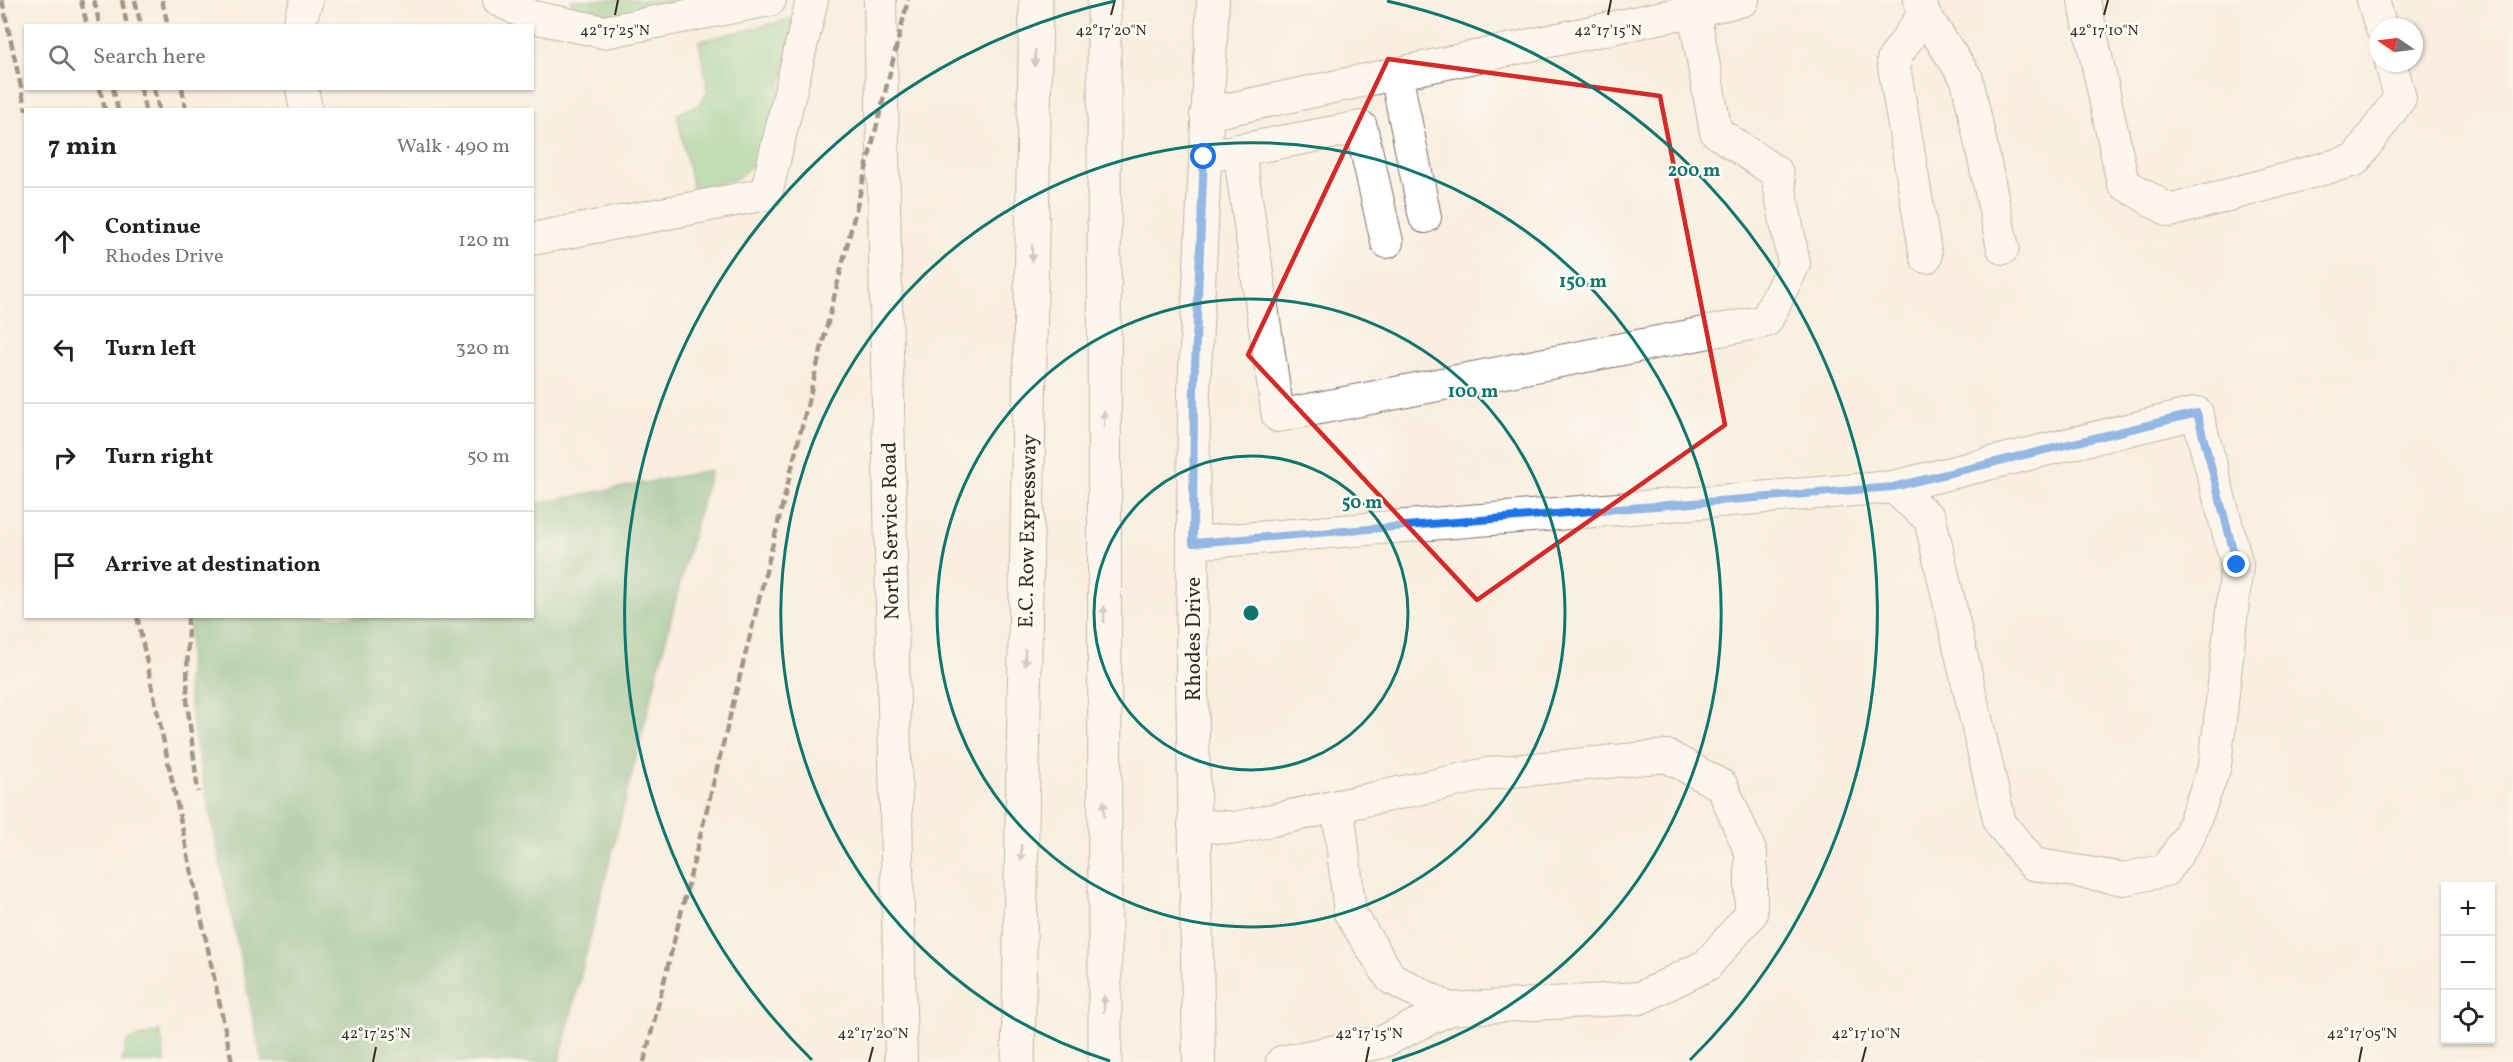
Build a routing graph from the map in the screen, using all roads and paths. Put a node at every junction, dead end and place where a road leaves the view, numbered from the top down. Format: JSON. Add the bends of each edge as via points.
{"nodes":[{"id":1,"x":307,"y":0,"type":"edge"},
{"id":2,"x":498,"y":0,"type":"edge"},
{"id":3,"x":770,"y":0,"type":"edge"},
{"id":4,"x":812,"y":0,"type":"edge"},
{"id":5,"x":880,"y":0,"type":"edge"},
{"id":6,"x":1036,"y":0,"type":"edge"},
{"id":7,"x":1104,"y":0,"type":"edge"},
{"id":8,"x":1213,"y":0,"type":"edge"},
{"id":9,"x":1743,"y":0,"type":"edge"},
{"id":10,"x":2084,"y":0,"type":"edge"},
{"id":11,"x":2373,"y":0,"type":"edge"},
{"id":12,"x":1922,"y":7,"type":"edge"},
{"id":13,"x":1694,"y":11,"type":"junction"},
{"id":14,"x":2378,"y":18,"type":"edge"},
{"id":15,"x":299,"y":24,"type":"edge"},
{"id":16,"x":2393,"y":72,"type":"edge"},
{"id":17,"x":1396,"y":74,"type":"junction"},
{"id":18,"x":302,"y":90,"type":"edge"},
{"id":19,"x":306,"y":108,"type":"edge"},
{"id":20,"x":1206,"y":114,"type":"junction"},
{"id":21,"x":1239,"y":150,"type":"junction"},
{"id":22,"x":1204,"y":157,"type":"junction"},
{"id":23,"x":1425,"y":217,"type":"dead end"},
{"id":24,"x":534,"y":238,"type":"edge"},
{"id":25,"x":1387,"y":242,"type":"dead end"},
{"id":26,"x":2003,"y":248,"type":"dead end"},
{"id":27,"x":1926,"y":258,"type":"dead end"},
{"id":28,"x":1893,"y":487,"type":"junction"},
{"id":29,"x":1193,"y":543,"type":"junction"},
{"id":30,"x":1338,"y":806,"type":"junction"},
{"id":31,"x":1194,"y":825,"type":"junction"},
{"id":32,"x":1449,"y":1009,"type":"junction"},
{"id":33,"x":901,"y":1062,"type":"edge"},
{"id":34,"x":1018,"y":1062,"type":"edge"},
{"id":35,"x":1105,"y":1062,"type":"edge"},
{"id":36,"x":1199,"y":1062,"type":"edge"},
{"id":37,"x":1282,"y":1062,"type":"edge"}],
"edges":[{"from":1,"to":15,"type":"street"},
{"from":2,"to":3,"type":"street","via":[[533,17],[604,32]]},
{"from":4,"to":24,"type":"street","via":[[766,194]]},
{"from":5,"to":33,"type":"street","name":"North Service Road"},
{"from":6,"to":34,"type":"highway","name":"E.C. Row Expressway","one_way":true},
{"from":35,"to":7,"type":"highway","one_way":true},
{"from":8,"to":20,"type":"street","name":"Rhodes Drive"},
{"from":9,"to":13,"type":"street"},
{"from":10,"to":16,"type":"street","via":[[2123,183],[2170,211],[2355,160],[2400,98]]},
{"from":11,"to":14,"type":"street"},
{"from":12,"to":26,"type":"street","via":[[1967,79]]},
{"from":12,"to":27,"type":"street","via":[[1893,60]]},
{"from":13,"to":17,"type":"street"},
{"from":13,"to":21,"type":"street","via":[[1716,132],[1777,173],[1794,264],[1766,321],[1278,416]]},
{"from":17,"to":20,"type":"street"},
{"from":17,"to":23,"type":"street"},
{"from":18,"to":19,"type":"street"},
{"from":20,"to":22,"type":"street","name":"Rhodes Drive"},
{"from":21,"to":22,"type":"street"},
{"from":21,"to":25,"type":"street","via":[[1361,127]]},
{"from":22,"to":29,"type":"street","name":"Rhodes Drive","via":[[1194,388]]},
{"from":28,"to":28,"type":"street","via":[[1930,519],[2000,823],[2033,864],[2124,879],[2166,870],[2189,836],[2215,766],[2237,565],[2197,413]]},
{"from":28,"to":29,"type":"street"},
{"from":29,"to":31,"type":"street","name":"Rhodes Drive"},
{"from":30,"to":31,"type":"street","via":[[1235,828]]},
{"from":30,"to":32,"type":"street","via":[[1350,913],[1391,978]]},
{"from":30,"to":32,"type":"street","via":[[1492,773],[1667,756],[1722,786],[1751,852],[1751,914],[1707,965],[1640,998]]},
{"from":31,"to":36,"type":"street","name":"Rhodes Drive"},
{"from":32,"to":37,"type":"street","via":[[1382,1042]]}]}
